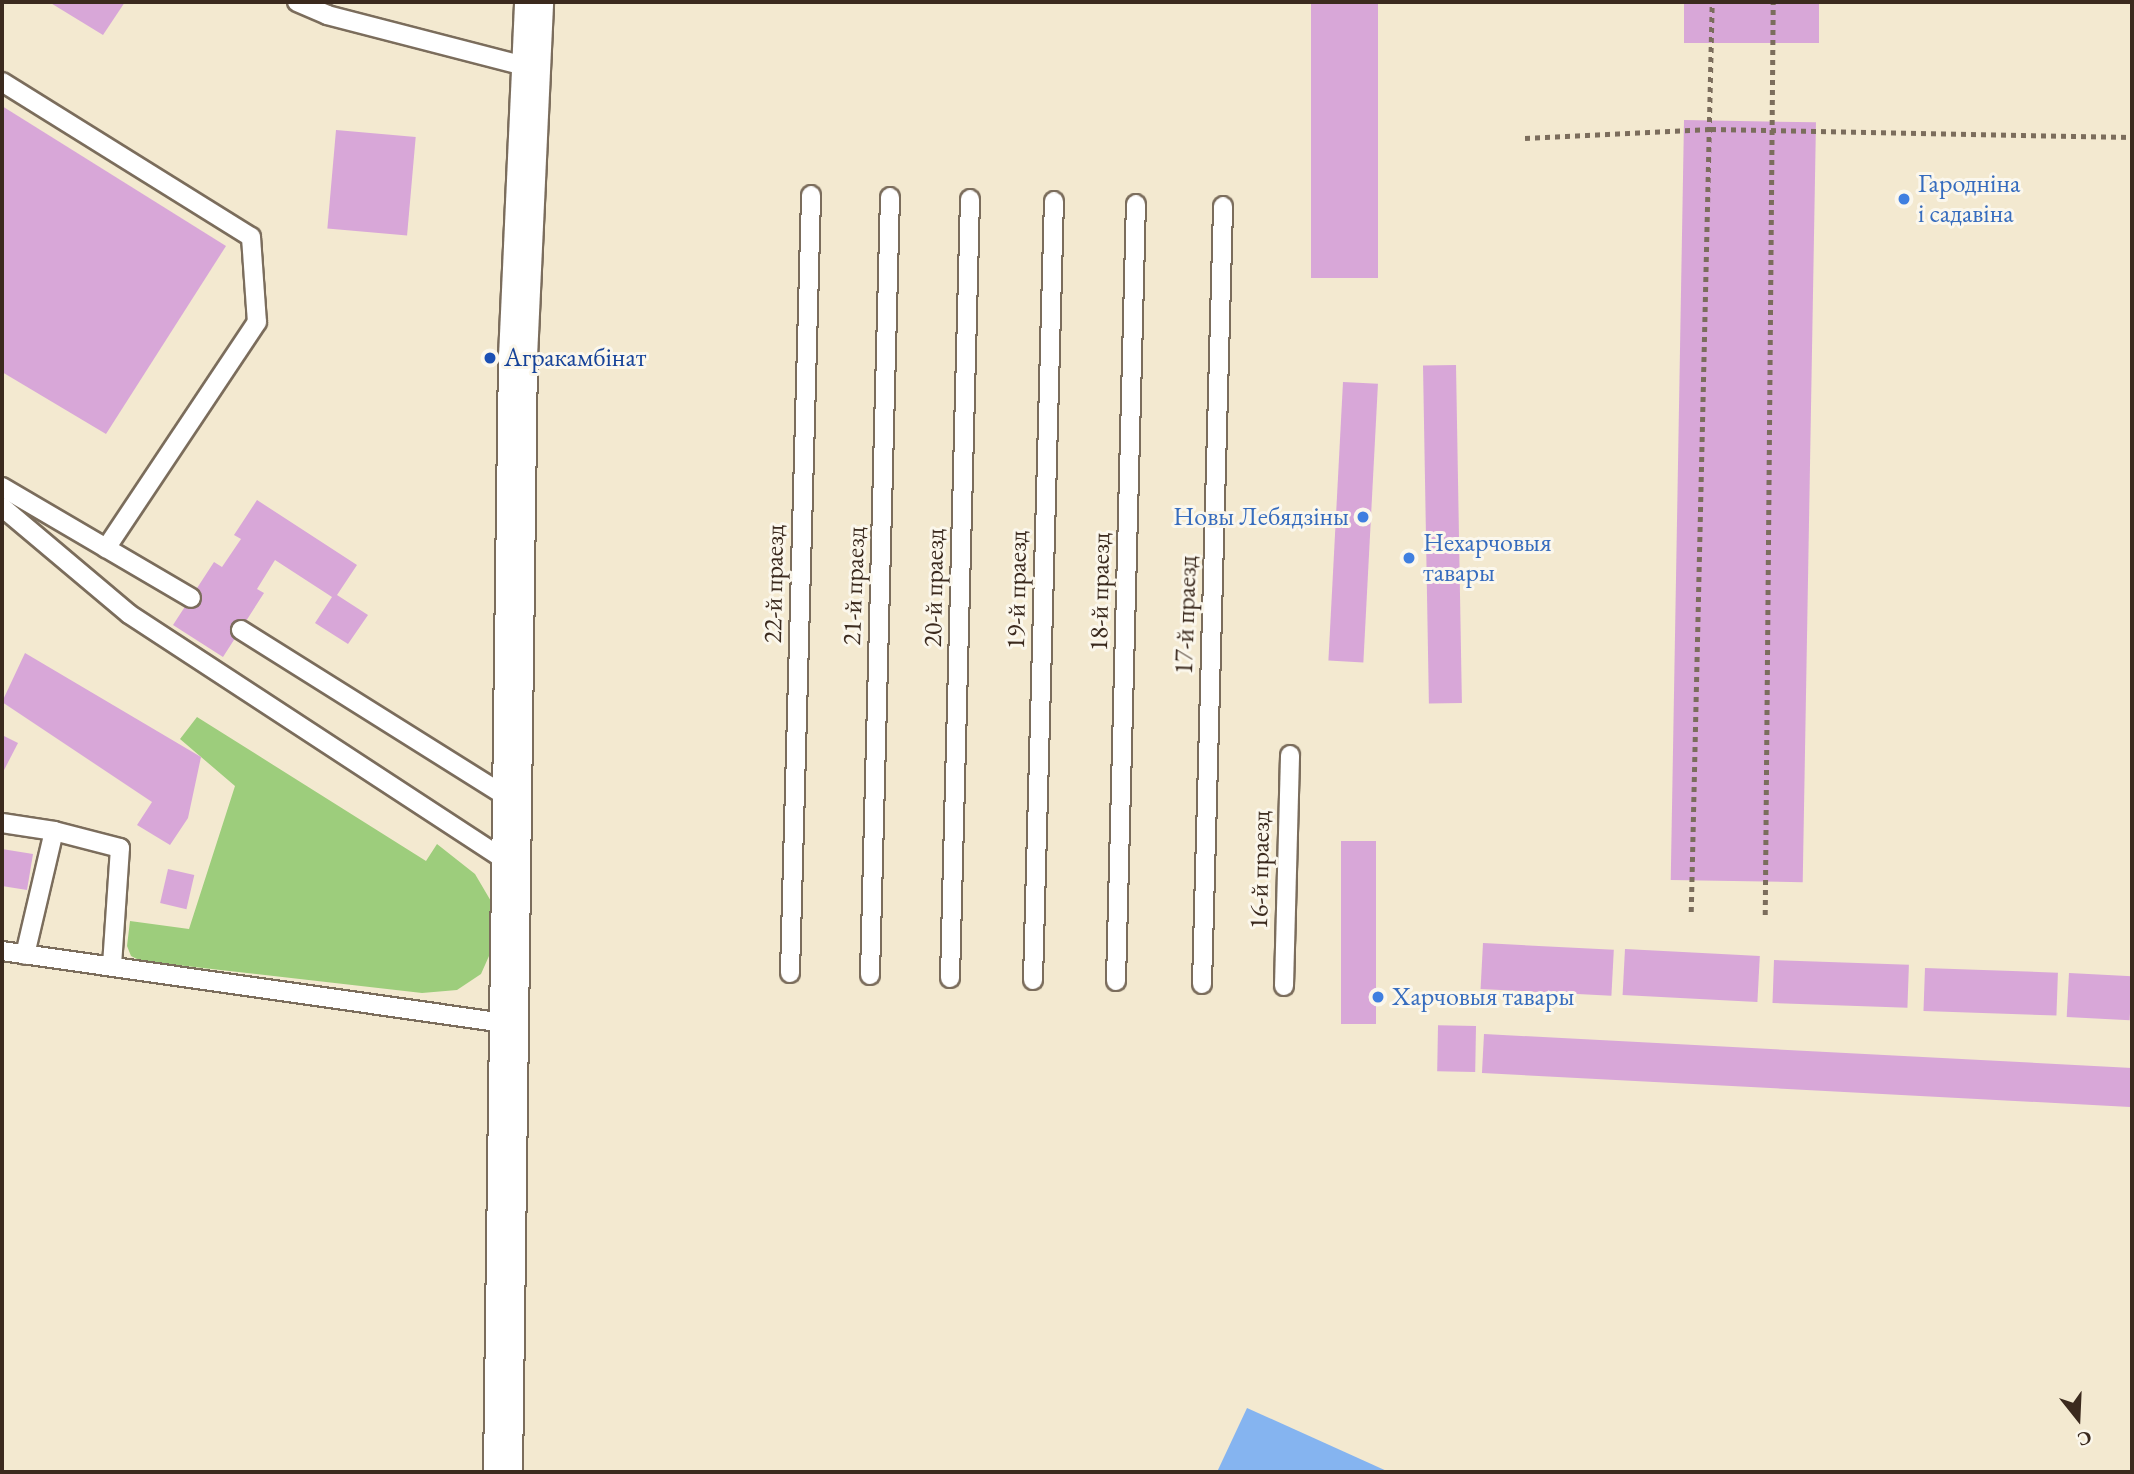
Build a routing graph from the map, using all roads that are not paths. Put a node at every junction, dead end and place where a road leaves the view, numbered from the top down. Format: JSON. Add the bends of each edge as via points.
{"nodes":[{"id":1,"x":297,"y":2,"type":"edge"},
{"id":2,"x":534,"y":2,"type":"edge"},
{"id":3,"x":532,"y":68,"type":"junction"},
{"id":4,"x":2,"y":82,"type":"edge"},
{"id":5,"x":811,"y":195,"type":"dead end"},
{"id":6,"x":890,"y":197,"type":"dead end"},
{"id":7,"x":970,"y":199,"type":"dead end"},
{"id":8,"x":1054,"y":201,"type":"dead end"},
{"id":9,"x":1136,"y":204,"type":"dead end"},
{"id":10,"x":1223,"y":206,"type":"dead end"},
{"id":11,"x":2,"y":487,"type":"edge"},
{"id":12,"x":2,"y":507,"type":"edge"},
{"id":13,"x":106,"y":548,"type":"junction"},
{"id":14,"x":191,"y":597,"type":"dead end"},
{"id":15,"x":241,"y":630,"type":"dead end"},
{"id":16,"x":1290,"y":755,"type":"dead end"},
{"id":17,"x":512,"y":800,"type":"junction"},
{"id":18,"x":2,"y":823,"type":"edge"},
{"id":19,"x":54,"y":831,"type":"junction"},
{"id":20,"x":512,"y":865,"type":"junction"},
{"id":21,"x":2,"y":951,"type":"edge"},
{"id":22,"x":24,"y":955,"type":"junction"},
{"id":23,"x":112,"y":966,"type":"junction"},
{"id":24,"x":790,"y":973,"type":"dead end"},
{"id":25,"x":870,"y":975,"type":"dead end"},
{"id":26,"x":950,"y":978,"type":"dead end"},
{"id":27,"x":1033,"y":980,"type":"dead end"},
{"id":28,"x":1116,"y":981,"type":"dead end"},
{"id":29,"x":1202,"y":984,"type":"dead end"},
{"id":30,"x":1284,"y":986,"type":"dead end"},
{"id":31,"x":511,"y":1024,"type":"junction"},
{"id":32,"x":503,"y":1472,"type":"edge"}],
"edges":[{"from":1,"to":3,"type":"lane","via":[[327,15]]},
{"from":2,"to":3,"type":"street"},
{"from":3,"to":17,"type":"street","via":[[518,357]]},
{"from":4,"to":13,"type":"lane","via":[[251,237],[257,322]]},
{"from":5,"to":24,"type":"lane","name":"22-й праезд"},
{"from":6,"to":25,"type":"lane","name":"21-й праезд"},
{"from":7,"to":26,"type":"lane","name":"20-й праезд"},
{"from":8,"to":27,"type":"lane","name":"19-й праезд"},
{"from":9,"to":28,"type":"lane","name":"18-й праезд"},
{"from":10,"to":29,"type":"lane","name":"17-й праезд"},
{"from":11,"to":13,"type":"lane"},
{"from":12,"to":20,"type":"lane","via":[[129,614]]},
{"from":13,"to":14,"type":"lane"},
{"from":15,"to":17,"type":"lane"},
{"from":16,"to":30,"type":"lane","name":"16-й праезд"},
{"from":17,"to":20,"type":"street"},
{"from":18,"to":19,"type":"lane"},
{"from":19,"to":22,"type":"lane"},
{"from":19,"to":23,"type":"lane","via":[[120,848]]},
{"from":20,"to":31,"type":"street"},
{"from":21,"to":22,"type":"lane"},
{"from":22,"to":23,"type":"lane"},
{"from":23,"to":31,"type":"lane"},
{"from":31,"to":32,"type":"street"}]}
